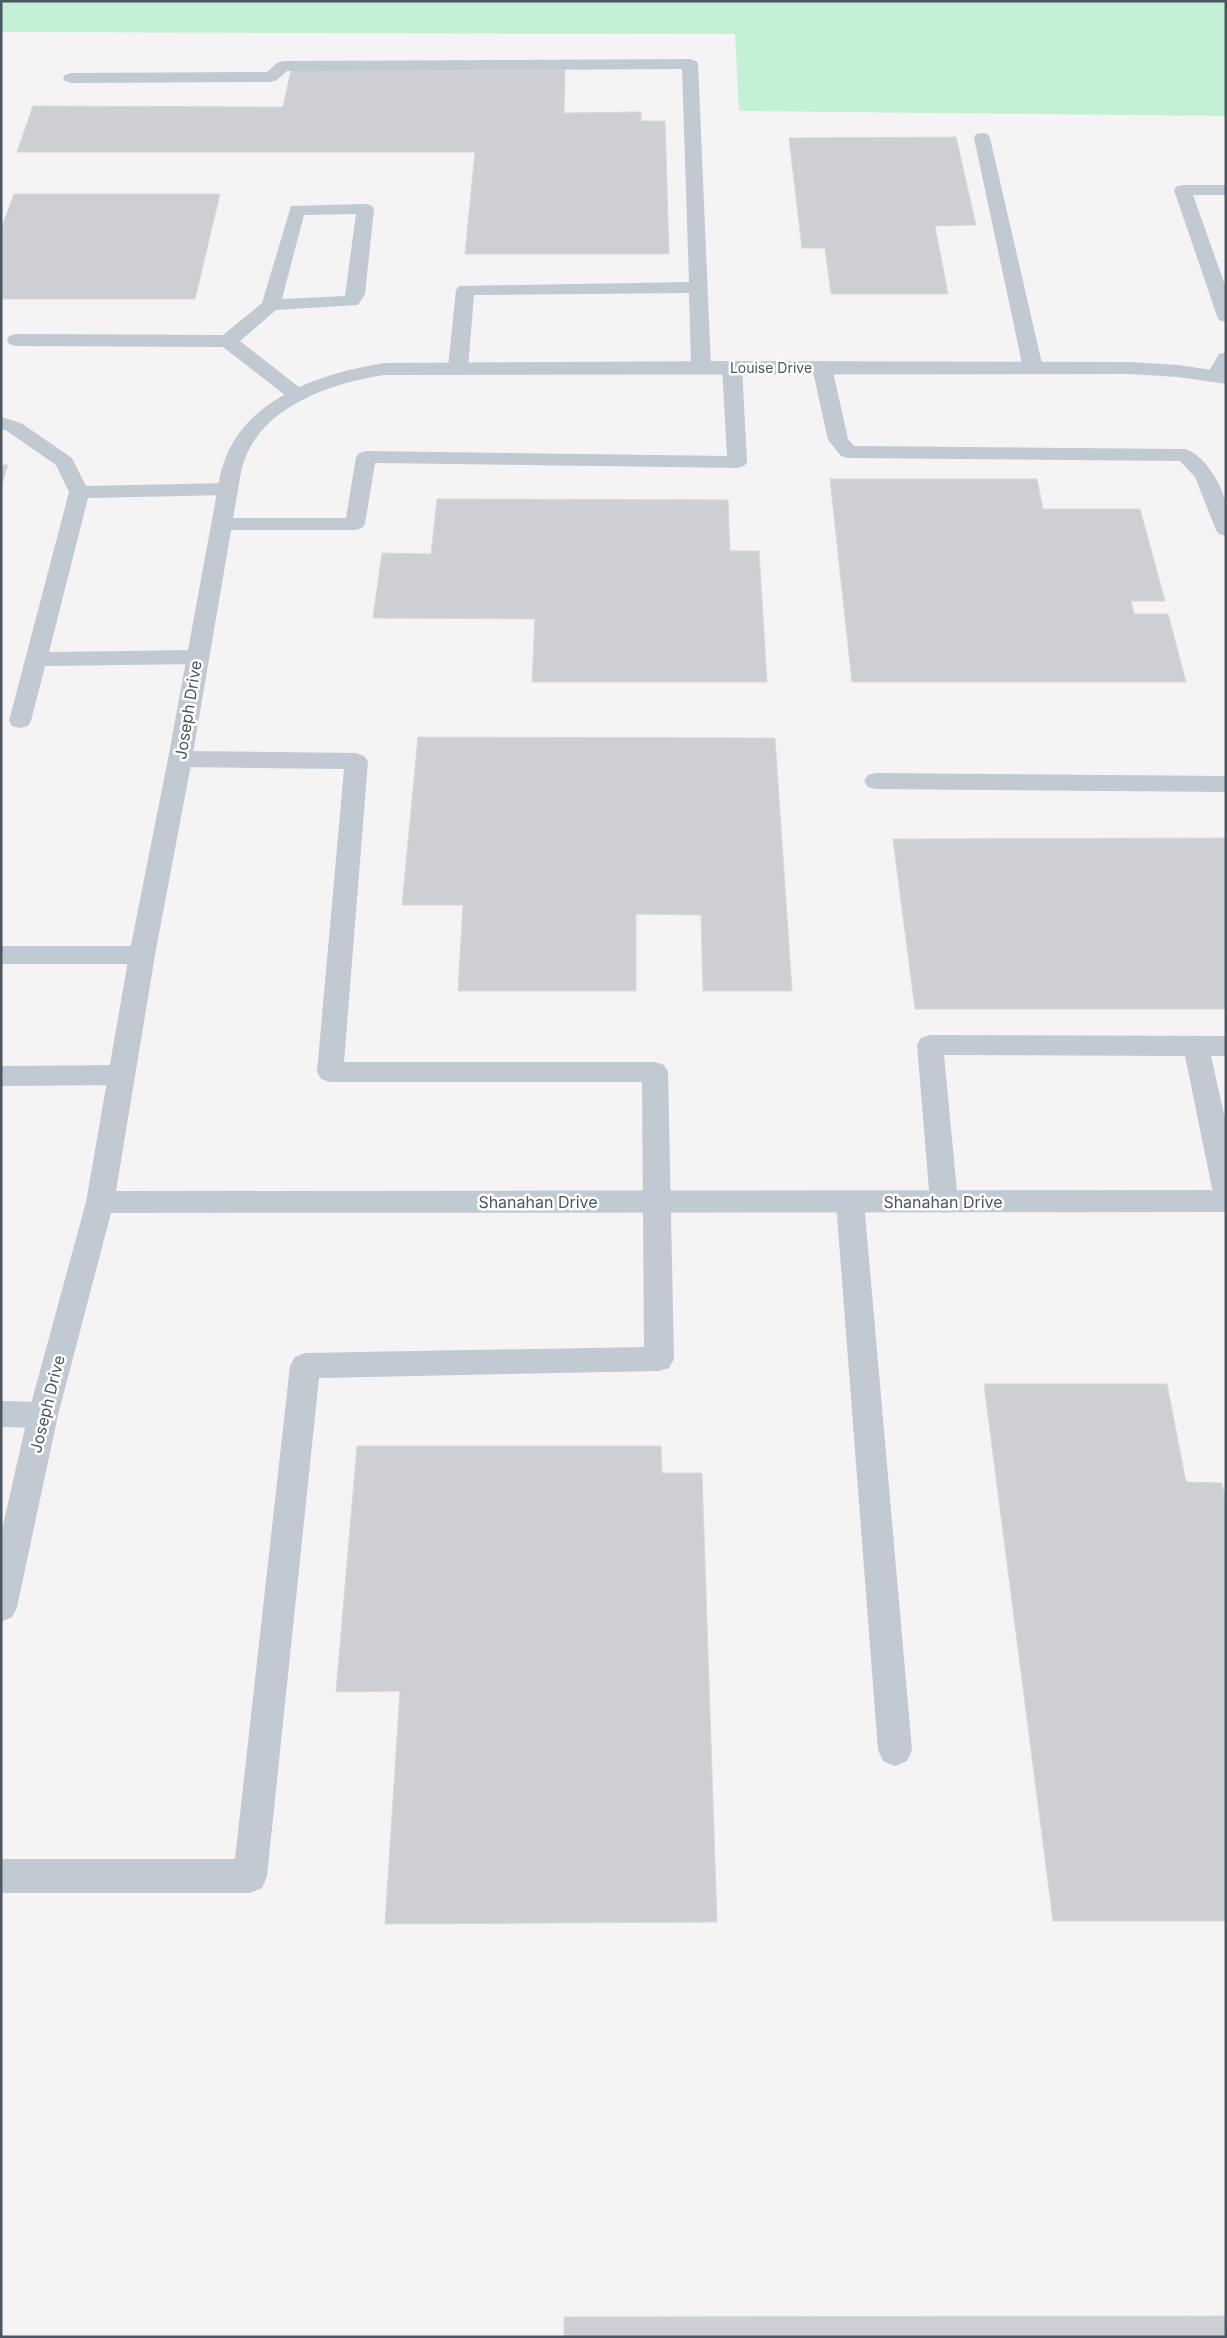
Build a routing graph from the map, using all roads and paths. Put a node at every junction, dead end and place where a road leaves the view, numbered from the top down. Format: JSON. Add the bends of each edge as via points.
{"nodes":[{"id":1,"x":71,"y":78,"type":"dead end"},
{"id":2,"x":982,"y":138,"type":"dead end"},
{"id":3,"x":1226,"y":190,"type":"edge"},
{"id":4,"x":699,"y":287,"type":"junction"},
{"id":5,"x":271,"y":305,"type":"junction"},
{"id":6,"x":1226,"y":316,"type":"edge"},
{"id":7,"x":16,"y":340,"type":"dead end"},
{"id":8,"x":228,"y":341,"type":"junction"},
{"id":9,"x":1226,"y":358,"type":"edge"},
{"id":10,"x":701,"y":367,"type":"junction"},
{"id":11,"x":732,"y":367,"type":"junction"},
{"id":12,"x":822,"y":367,"type":"junction"},
{"id":13,"x":458,"y":368,"type":"junction"},
{"id":14,"x":1033,"y":368,"type":"junction"},
{"id":15,"x":1221,"y":377,"type":"edge"},
{"id":16,"x":318,"y":384,"type":"joint"},
{"id":17,"x":297,"y":394,"type":"junction"},
{"id":18,"x":1,"y":423,"type":"edge"},
{"id":19,"x":228,"y":489,"type":"junction"},
{"id":20,"x":79,"y":492,"type":"junction"},
{"id":21,"x":222,"y":524,"type":"junction"},
{"id":22,"x":1226,"y":530,"type":"edge"},
{"id":23,"x":197,"y":658,"type":"junction"},
{"id":24,"x":37,"y":659,"type":"junction"},
{"id":25,"x":20,"y":721,"type":"dead end"},
{"id":26,"x":180,"y":759,"type":"junction"},
{"id":27,"x":876,"y":782,"type":"dead end"},
{"id":28,"x":1226,"y":784,"type":"edge"},
{"id":29,"x":1,"y":955,"type":"edge"},
{"id":30,"x":142,"y":955,"type":"junction"},
{"id":31,"x":1196,"y":1046,"type":"junction"},
{"id":32,"x":1226,"y":1046,"type":"edge"},
{"id":33,"x":122,"y":1075,"type":"junction"},
{"id":34,"x":1,"y":1076,"type":"edge"},
{"id":35,"x":1226,"y":1188,"type":"edge"},
{"id":36,"x":1226,"y":1201,"type":"edge"},
{"id":37,"x":100,"y":1202,"type":"junction"},
{"id":38,"x":658,"y":1202,"type":"junction"},
{"id":39,"x":850,"y":1202,"type":"junction"},
{"id":40,"x":944,"y":1202,"type":"junction"},
{"id":41,"x":1,"y":1414,"type":"edge"},
{"id":42,"x":43,"y":1415,"type":"junction"},
{"id":43,"x":7,"y":1552,"type":"edge"},
{"id":44,"x":1,"y":1607,"type":"edge"},
{"id":45,"x":894,"y":1750,"type":"dead end"},
{"id":46,"x":1,"y":1876,"type":"edge"}],
"edges":[{"from":1,"to":4,"type":"street","via":[[271,77],[283,66],[690,64]]},
{"from":2,"to":14,"type":"street"},
{"from":3,"to":6,"type":"street","via":[[1183,190]]},
{"from":4,"to":10,"type":"street"},
{"from":4,"to":13,"type":"street","via":[[465,290]]},
{"from":5,"to":5,"type":"street","via":[[298,210],[366,209],[356,294],[351,301]]},
{"from":5,"to":8,"type":"street"},
{"from":7,"to":8,"type":"street"},
{"from":8,"to":17,"type":"street"},
{"from":9,"to":15,"type":"street"},
{"from":10,"to":11,"type":"street","name":"Louise Drive"},
{"from":10,"to":13,"type":"street","name":"Louise Drive"},
{"from":11,"to":12,"type":"street","name":"Louise Drive"},
{"from":11,"to":21,"type":"street","via":[[737,462],[366,457],[355,524]]},
{"from":12,"to":14,"type":"street","name":"Louise Drive"},
{"from":12,"to":22,"type":"street","via":[[838,440],[848,452],[1185,455],[1204,475]]},
{"from":13,"to":16,"type":"street","name":"Louise Drive","via":[[384,369],[355,373]]},
{"from":14,"to":15,"type":"street","name":"Louise Drive","via":[[1129,368]]},
{"from":16,"to":17,"type":"street","name":"Joseph Drive"},
{"from":17,"to":19,"type":"street","name":"Joseph Drive","via":[[264,418],[246,439],[235,457]]},
{"from":18,"to":20,"type":"street","via":[[14,427],[64,462]]},
{"from":19,"to":20,"type":"street"},
{"from":19,"to":21,"type":"street","name":"Joseph Drive"},
{"from":20,"to":24,"type":"street"},
{"from":21,"to":23,"type":"street","name":"Joseph Drive"},
{"from":23,"to":24,"type":"street"},
{"from":23,"to":26,"type":"street","name":"Joseph Drive"},
{"from":24,"to":25,"type":"street"},
{"from":26,"to":30,"type":"street","name":"Joseph Drive"},
{"from":26,"to":38,"type":"street","via":[[356,761],[330,1072],[655,1072]]},
{"from":27,"to":28,"type":"street"},
{"from":29,"to":30,"type":"street"},
{"from":30,"to":33,"type":"street","name":"Joseph Drive"},
{"from":31,"to":32,"type":"street"},
{"from":31,"to":35,"type":"street"},
{"from":31,"to":40,"type":"street","via":[[930,1045]]},
{"from":33,"to":34,"type":"street"},
{"from":33,"to":37,"type":"street"},
{"from":36,"to":40,"type":"street","name":"Shanahan Drive"},
{"from":37,"to":38,"type":"street","name":"Shanahan Drive"},
{"from":37,"to":42,"type":"street","name":"Joseph Drive"},
{"from":38,"to":39,"type":"street","name":"Shanahan Drive"},
{"from":38,"to":46,"type":"street","via":[[659,1359],[305,1366],[250,1876]]},
{"from":39,"to":40,"type":"street","name":"Shanahan Drive"},
{"from":39,"to":45,"type":"street"},
{"from":41,"to":42,"type":"street"},
{"from":42,"to":43,"type":"street","name":"Joseph Drive"},
{"from":43,"to":44,"type":"street","name":"Joseph Drive"}]}
